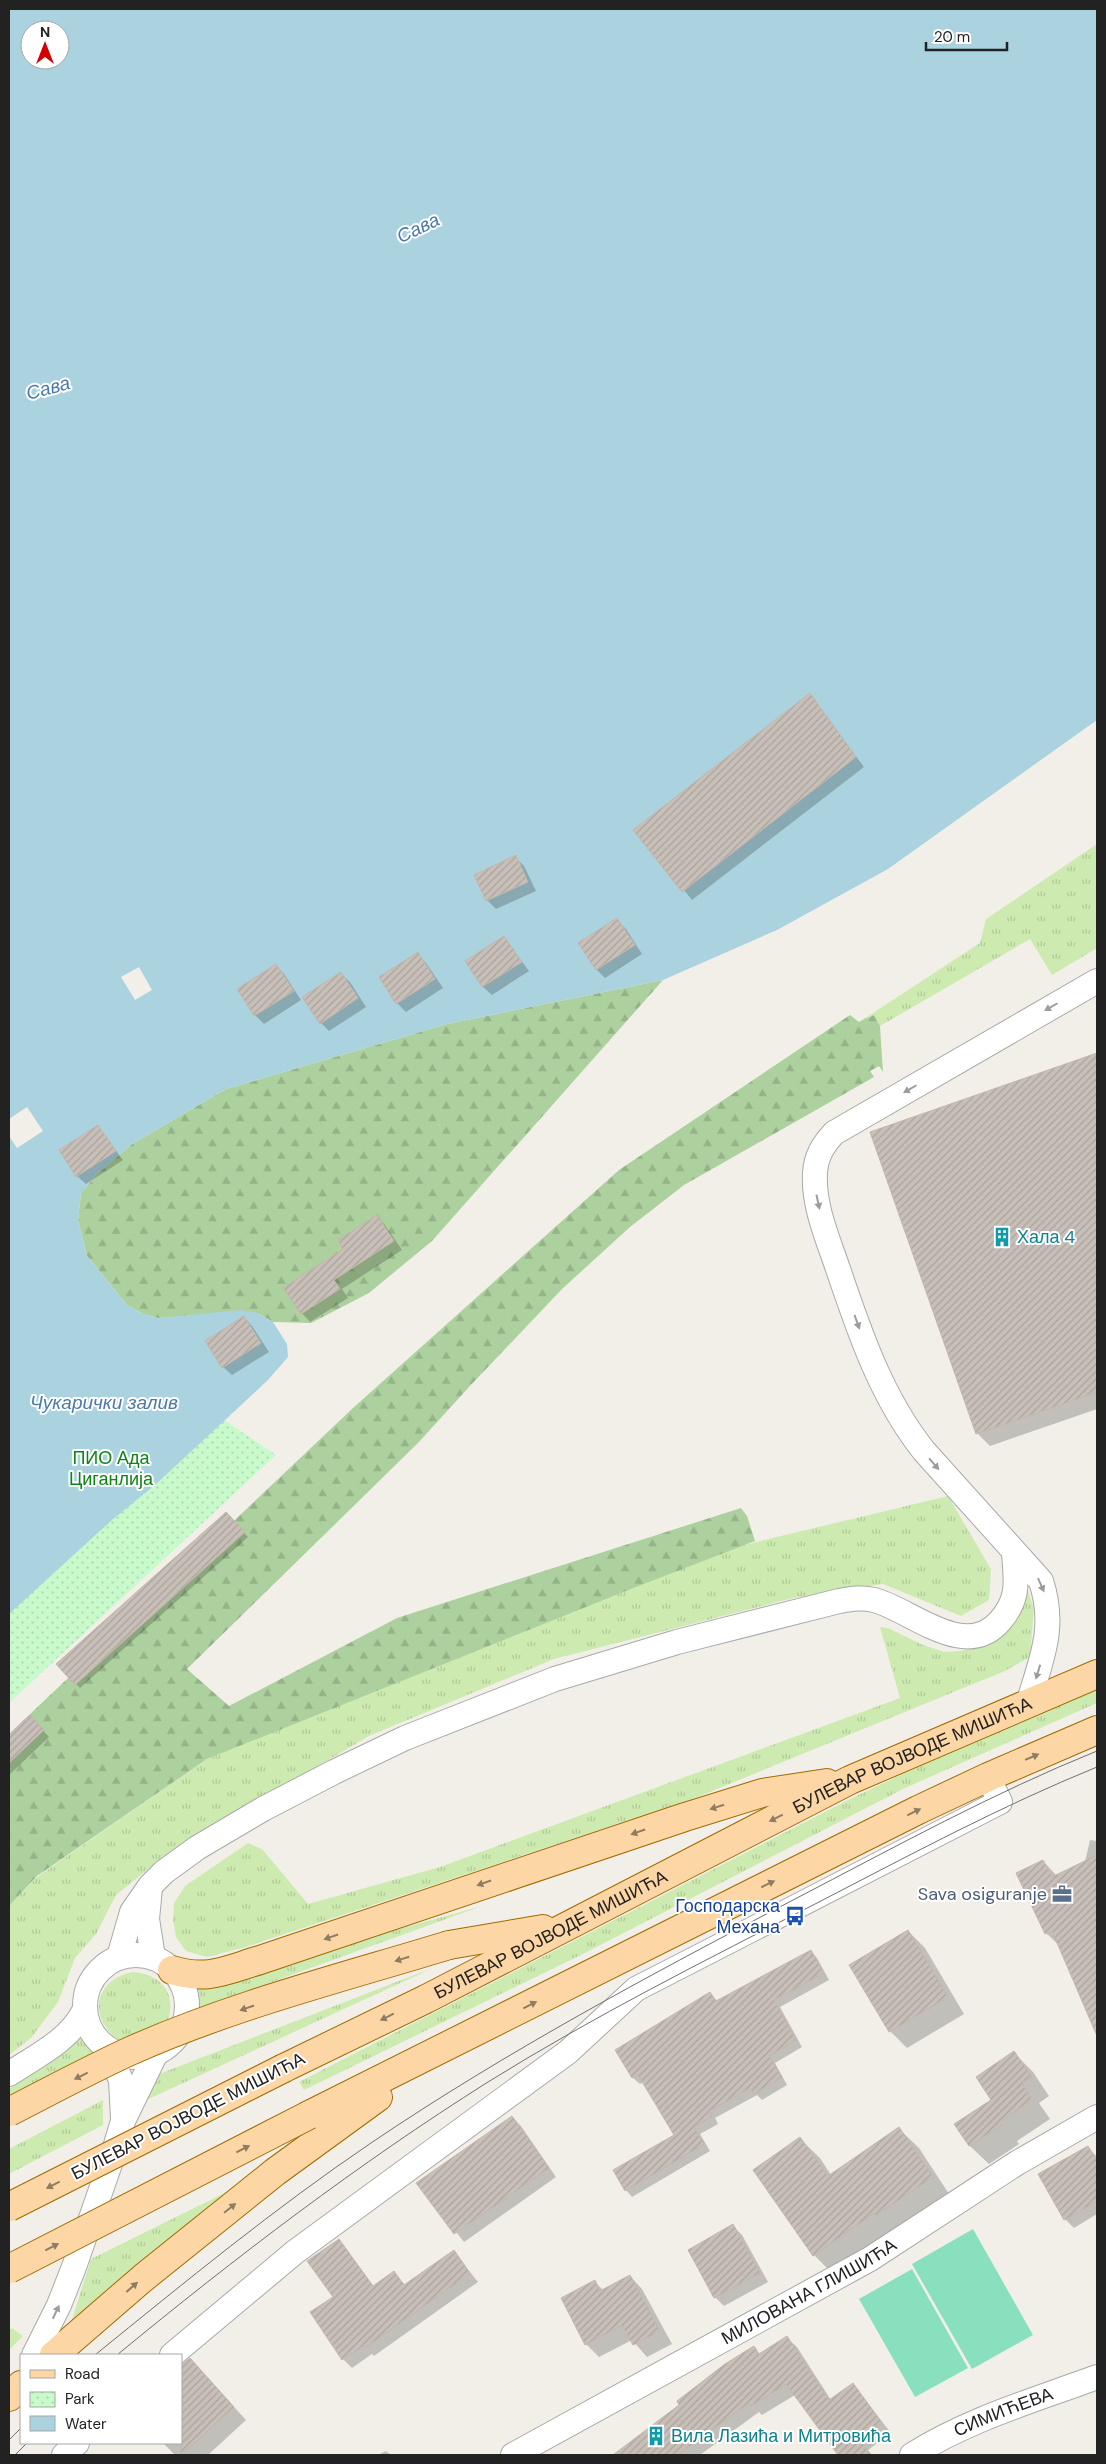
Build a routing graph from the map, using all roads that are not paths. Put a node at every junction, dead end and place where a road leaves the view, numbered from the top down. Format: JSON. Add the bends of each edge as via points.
{"nodes":[{"id":1,"x":1095,"y":982,"type":"edge"},
{"id":2,"x":1014,"y":1553,"type":"junction"},
{"id":3,"x":1097,"y":1674,"type":"edge"},
{"id":4,"x":1029,"y":1701,"type":"junction"},
{"id":5,"x":1097,"y":1730,"type":"edge"},
{"id":6,"x":988,"y":1777,"type":"junction"},
{"id":7,"x":850,"y":1780,"type":"junction"},
{"id":8,"x":150,"y":1886,"type":"junction"},
{"id":9,"x":571,"y":1924,"type":"junction"},
{"id":10,"x":119,"y":1957,"type":"junction"},
{"id":11,"x":163,"y":1963,"type":"junction"},
{"id":12,"x":84,"y":2011,"type":"junction"},
{"id":13,"x":486,"y":2027,"type":"junction"},
{"id":14,"x":106,"y":2048,"type":"junction"},
{"id":15,"x":156,"y":2053,"type":"junction"},
{"id":16,"x":9,"y":2074,"type":"edge"},
{"id":17,"x":9,"y":2112,"type":"edge"},
{"id":18,"x":1097,"y":2117,"type":"edge"},
{"id":19,"x":123,"y":2121,"type":"junction"},
{"id":20,"x":9,"y":2207,"type":"edge"},
{"id":21,"x":9,"y":2270,"type":"edge"},
{"id":22,"x":34,"y":2354,"type":"edge"},
{"id":23,"x":55,"y":2354,"type":"edge"},
{"id":24,"x":173,"y":2354,"type":"edge"},
{"id":25,"x":1097,"y":2377,"type":"edge"},
{"id":26,"x":20,"y":2380,"type":"edge"},
{"id":27,"x":20,"y":2386,"type":"edge"},
{"id":28,"x":9,"y":2396,"type":"edge"},
{"id":29,"x":76,"y":2444,"type":"edge"},
{"id":30,"x":925,"y":2452,"type":"edge"},
{"id":31,"x":64,"y":2455,"type":"edge"},
{"id":32,"x":513,"y":2455,"type":"edge"}],
"edges":[{"from":1,"to":2,"type":"street","one_way":true,"via":[[834,1133],[819,1153],[815,1174],[824,1229],[884,1389],[924,1452]]},
{"from":2,"to":4,"type":"street","one_way":true,"via":[[1041,1581],[1046,1598],[1047,1642]]},
{"from":2,"to":8,"type":"street","via":[[1017,1588],[1012,1603],[995,1628],[980,1634],[950,1634],[874,1600],[859,1598],[770,1617],[564,1676],[405,1738],[334,1772],[197,1848]]},
{"from":3,"to":4,"type":"main road","name":"БУЛЕВАР ВОЈВОДЕ МИШИЋА"},
{"from":4,"to":7,"type":"main road","name":"БУЛЕВАР ВОЈВОДЕ МИШИЋА"},
{"from":6,"to":5,"type":"main road","one_way":true},
{"from":13,"to":6,"type":"main road","one_way":true},
{"from":6,"to":24,"type":"street","via":[[1000,1802],[636,1990],[568,2052],[296,2252]]},
{"from":7,"to":9,"type":"main road","name":"БУЛЕВАР ВОЈВОДЕ МИШИЋА","one_way":true},
{"from":7,"to":11,"type":"main road","one_way":true,"via":[[762,1793],[642,1830],[269,1958],[211,1974],[193,1976]]},
{"from":8,"to":10,"type":"street","via":[[132,1912]]},
{"from":8,"to":11,"type":"street","via":[[147,1919]]},
{"from":9,"to":17,"type":"main road","one_way":true,"bridge":true,"via":[[449,1946],[199,2024],[128,2052]]},
{"from":9,"to":20,"type":"main road","name":"БУЛЕВАР ВОЈВОДЕ МИШИЋА","one_way":true,"bridge":true},
{"from":10,"to":11,"type":"street","via":[[142,1954]]},
{"from":10,"to":12,"type":"street","via":[[102,1968],[89,1984],[84,1997]]},
{"from":11,"to":15,"type":"street","via":[[181,1981],[187,2009],[178,2036]]},
{"from":12,"to":14,"type":"street","via":[[87,2025]]},
{"from":12,"to":16,"type":"street","via":[[68,2034]]},
{"from":21,"to":13,"type":"main road","one_way":true,"bridge":true},
{"from":23,"to":13,"type":"main road","one_way":true,"via":[[143,2278],[320,2138]]},
{"from":14,"to":15,"type":"street","via":[[130,2057]]},
{"from":14,"to":19,"type":"street","via":[[121,2080]]},
{"from":15,"to":19,"type":"street"},
{"from":18,"to":32,"type":"street","name":"МИЛОВАНА ГЛИШИЋА","via":[[1017,2163],[870,2259]]},
{"from":22,"to":19,"type":"street","one_way":true,"via":[[74,2267]]},
{"from":25,"to":30,"type":"street","name":"СИМИЋЕВА","via":[[970,2424]]},
{"from":26,"to":28,"type":"street"},
{"from":27,"to":28,"type":"main road"},
{"from":29,"to":31,"type":"street"}]}
